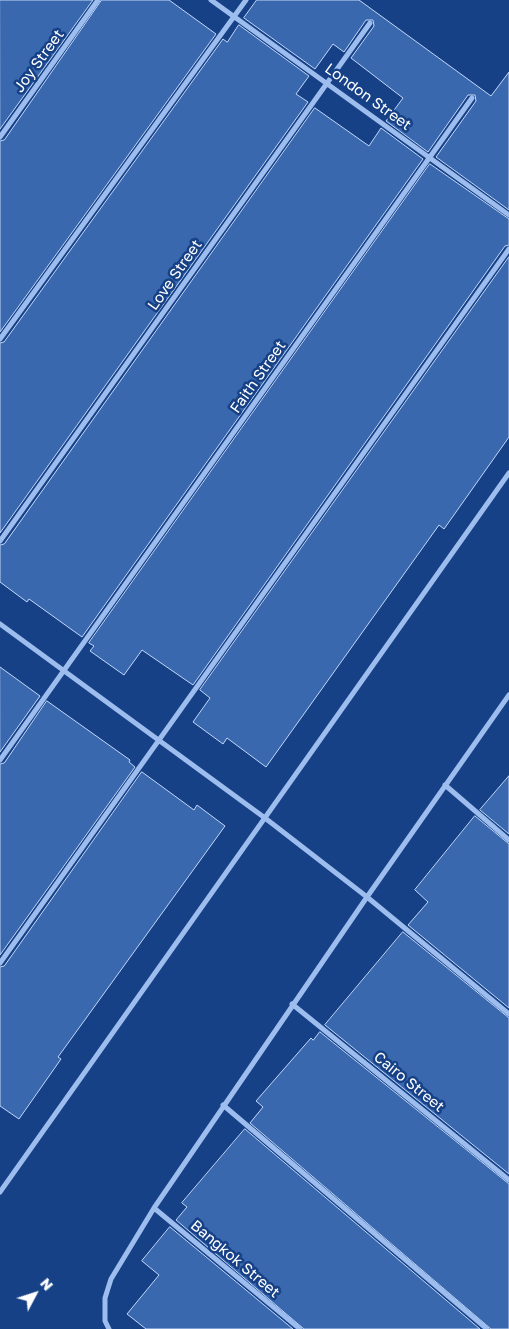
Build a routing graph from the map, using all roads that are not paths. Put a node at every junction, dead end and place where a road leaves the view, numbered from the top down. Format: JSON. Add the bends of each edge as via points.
{"nodes":[{"id":1,"x":98,"y":0,"type":"edge"},
{"id":2,"x":211,"y":0,"type":"edge"},
{"id":3,"x":246,"y":0,"type":"edge"},
{"id":4,"x":234,"y":16,"type":"junction"},
{"id":5,"x":370,"y":22,"type":"dead end"},
{"id":6,"x":327,"y":83,"type":"junction"},
{"id":7,"x":472,"y":98,"type":"dead end"},
{"id":8,"x":0,"y":137,"type":"edge"},
{"id":9,"x":429,"y":157,"type":"junction"},
{"id":10,"x":509,"y":215,"type":"edge"},
{"id":11,"x":509,"y":249,"type":"edge"},
{"id":12,"x":0,"y":339,"type":"edge"},
{"id":13,"x":509,"y":473,"type":"edge"},
{"id":14,"x":0,"y":542,"type":"edge"},
{"id":15,"x":0,"y":624,"type":"edge"},
{"id":16,"x":65,"y":671,"type":"junction"},
{"id":17,"x":509,"y":695,"type":"edge"},
{"id":18,"x":159,"y":739,"type":"junction"},
{"id":19,"x":0,"y":760,"type":"edge"},
{"id":20,"x":445,"y":785,"type":"junction"},
{"id":21,"x":264,"y":818,"type":"junction"},
{"id":22,"x":509,"y":840,"type":"edge"},
{"id":23,"x":367,"y":896,"type":"junction"},
{"id":24,"x":0,"y":963,"type":"edge"},
{"id":25,"x":292,"y":1004,"type":"junction"},
{"id":26,"x":509,"y":1014,"type":"edge"},
{"id":27,"x":223,"y":1105,"type":"junction"},
{"id":28,"x":509,"y":1180,"type":"edge"},
{"id":29,"x":0,"y":1192,"type":"edge"},
{"id":30,"x":154,"y":1208,"type":"junction"},
{"id":31,"x":109,"y":1329,"type":"edge"},
{"id":32,"x":300,"y":1329,"type":"edge"},
{"id":33,"x":487,"y":1329,"type":"edge"}],
"edges":[{"from":1,"to":8,"type":"street","name":"Joy Street"},
{"from":2,"to":4,"type":"street","name":"London Street"},
{"from":3,"to":4,"type":"street"},
{"from":4,"to":6,"type":"street","name":"London Street"},
{"from":4,"to":12,"type":"street"},
{"from":5,"to":6,"type":"street","name":"Love Street"},
{"from":6,"to":9,"type":"street","name":"London Street"},
{"from":6,"to":14,"type":"street","name":"Love Street"},
{"from":7,"to":9,"type":"street","name":"Faith Street"},
{"from":9,"to":10,"type":"street","name":"London Street"},
{"from":9,"to":16,"type":"street","name":"Faith Street"},
{"from":11,"to":18,"type":"street"},
{"from":13,"to":21,"type":"street"},
{"from":15,"to":16,"type":"street"},
{"from":16,"to":18,"type":"street"},
{"from":16,"to":19,"type":"street","name":"Faith Street"},
{"from":17,"to":20,"type":"street"},
{"from":18,"to":21,"type":"street"},
{"from":18,"to":24,"type":"street"},
{"from":20,"to":22,"type":"street"},
{"from":20,"to":23,"type":"street"},
{"from":21,"to":23,"type":"street"},
{"from":21,"to":29,"type":"street"},
{"from":23,"to":25,"type":"street"},
{"from":23,"to":26,"type":"street"},
{"from":25,"to":27,"type":"street"},
{"from":25,"to":28,"type":"street","name":"Cairo Street"},
{"from":27,"to":30,"type":"street"},
{"from":27,"to":33,"type":"street"},
{"from":30,"to":31,"type":"street","via":[[111,1279],[105,1306],[105,1321]]},
{"from":30,"to":32,"type":"street","name":"Bangkok Street"}]}
